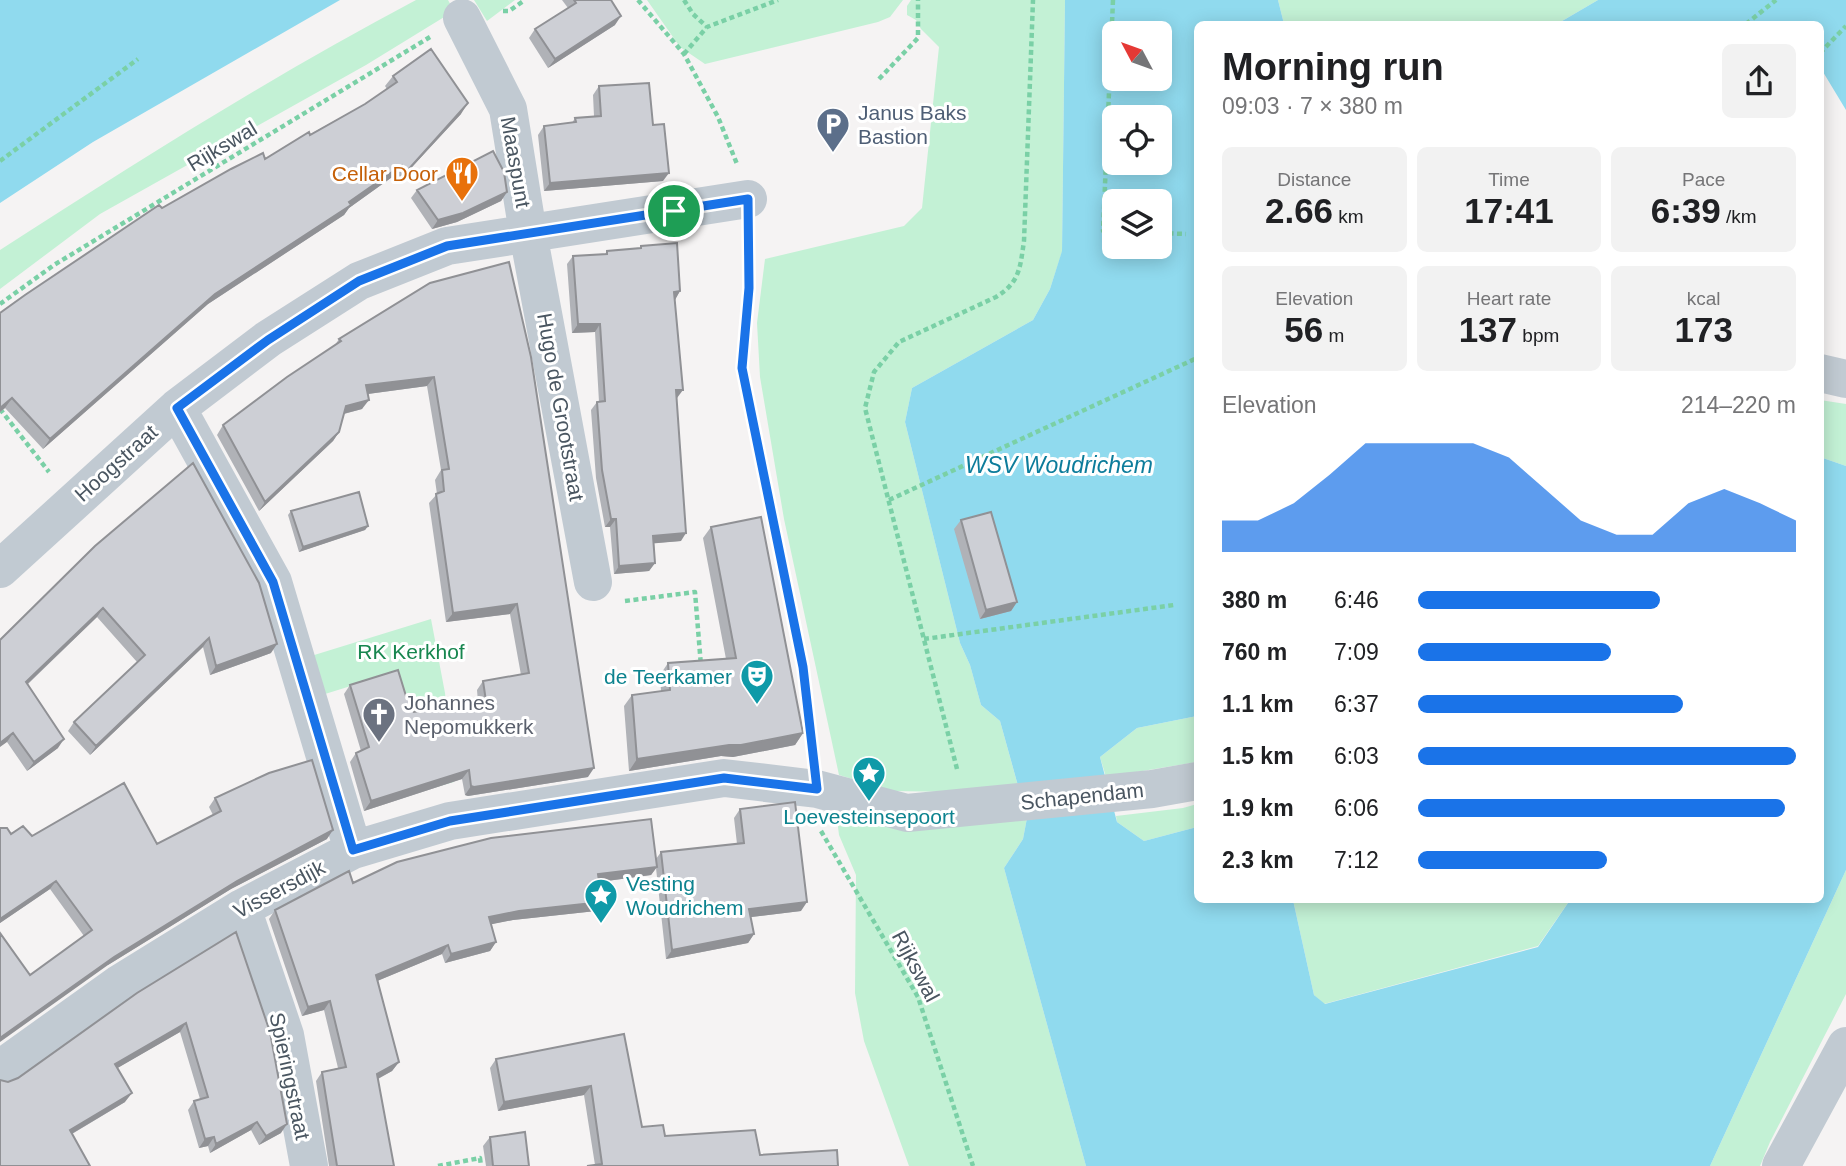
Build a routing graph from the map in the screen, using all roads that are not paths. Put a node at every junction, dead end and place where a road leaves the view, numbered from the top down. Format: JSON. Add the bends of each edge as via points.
{"nodes":[{"id":1,"x":462,"y":18,"type":"road end"},
{"id":2,"x":748,"y":199,"type":"road end"},
{"id":3,"x":528,"y":233,"type":"junction"},
{"id":4,"x":1824,"y":374,"type":"edge"},
{"id":5,"x":1846,"y":379,"type":"edge"},
{"id":6,"x":177,"y":408,"type":"junction"},
{"id":7,"x":0,"y":569,"type":"edge"},
{"id":8,"x":593,"y":582,"type":"dead end"},
{"id":9,"x":1194,"y":782,"type":"edge"},
{"id":10,"x":973,"y":807,"type":"joint"},
{"id":11,"x":353,"y":850,"type":"junction"},
{"id":12,"x":242,"y":908,"type":"junction"},
{"id":13,"x":1846,"y":1046,"type":"edge"},
{"id":14,"x":0,"y":1069,"type":"edge"},
{"id":15,"x":309,"y":1166,"type":"edge"},
{"id":16,"x":1781,"y":1166,"type":"edge"}],
"edges":[{"from":1,"to":3,"type":"street","name":"Maaspunt","via":[[508,108]]},
{"from":2,"to":3,"type":"street","name":"Hoogstraat"},
{"from":3,"to":6,"type":"street","name":"Hoogstraat","via":[[447,246],[359,281],[268,340]]},
{"from":3,"to":8,"type":"street","name":"Hugo de Grootstraat"},
{"from":4,"to":5,"type":"street"},
{"from":6,"to":7,"type":"street","name":"Hoogstraat"},
{"from":6,"to":11,"type":"street","via":[[273,582]]},
{"from":9,"to":10,"type":"street","name":"Schapendam"},
{"from":10,"to":11,"type":"street","name":"Vissersdijk","via":[[907,813],[817,789],[724,778],[450,821]]},
{"from":11,"to":12,"type":"street","name":"Vissersdijk"},
{"from":12,"to":14,"type":"street","name":"Vissersdijk","via":[[119,984]]},
{"from":12,"to":15,"type":"street","name":"Spieringstraat","via":[[285,1035]]},
{"from":13,"to":16,"type":"street"}]}
